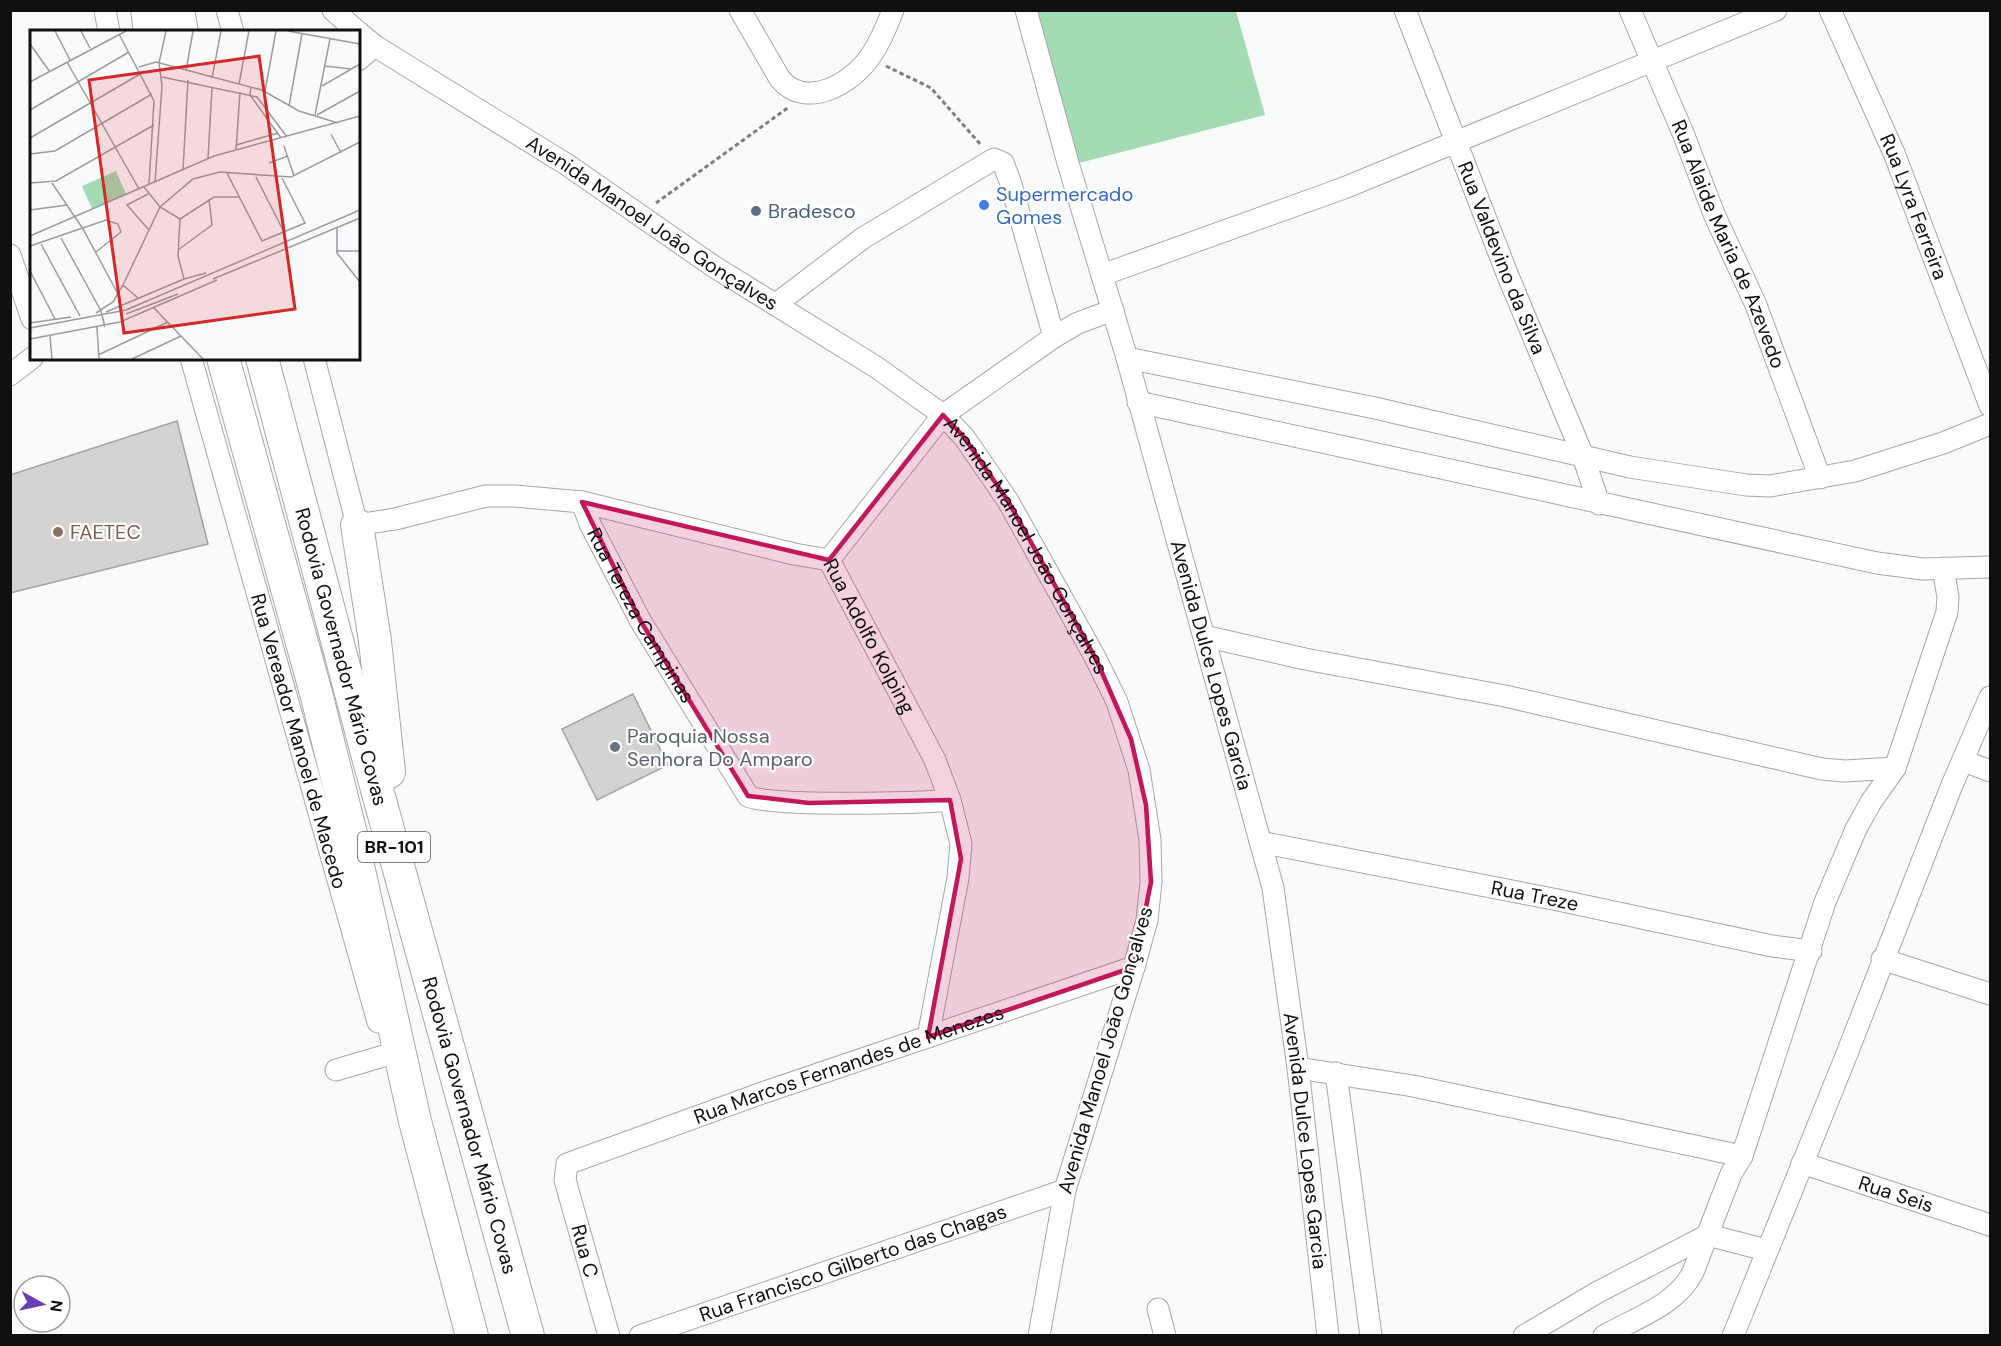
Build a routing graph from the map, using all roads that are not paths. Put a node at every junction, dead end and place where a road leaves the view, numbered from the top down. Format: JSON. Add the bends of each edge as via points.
{"nodes":[{"id":1,"x":147,"y":10,"type":"edge"},
{"id":2,"x":178,"y":10,"type":"edge"},
{"id":3,"x":227,"y":10,"type":"edge"},
{"id":4,"x":233,"y":10,"type":"edge"},
{"id":5,"x":333,"y":10,"type":"edge"},
{"id":6,"x":740,"y":10,"type":"edge"},
{"id":7,"x":893,"y":10,"type":"edge"},
{"id":8,"x":1026,"y":10,"type":"edge"},
{"id":9,"x":1405,"y":10,"type":"edge"},
{"id":10,"x":1630,"y":10,"type":"edge"},
{"id":11,"x":1776,"y":10,"type":"edge"},
{"id":12,"x":1830,"y":10,"type":"edge"},
{"id":13,"x":150,"y":30,"type":"edge"},
{"id":14,"x":182,"y":30,"type":"edge"},
{"id":15,"x":233,"y":30,"type":"edge"},
{"id":16,"x":233,"y":30,"type":"edge"},
{"id":17,"x":356,"y":30,"type":"edge"},
{"id":18,"x":360,"y":34,"type":"edge"},
{"id":19,"x":375,"y":46,"type":"junction"},
{"id":20,"x":360,"y":58,"type":"edge"},
{"id":21,"x":1651,"y":61,"type":"junction"},
{"id":22,"x":1458,"y":143,"type":"junction"},
{"id":23,"x":10,"y":255,"type":"edge"},
{"id":24,"x":1102,"y":275,"type":"junction"},
{"id":25,"x":776,"y":304,"type":"junction"},
{"id":26,"x":1113,"y":310,"type":"junction"},
{"id":27,"x":30,"y":313,"type":"edge"},
{"id":28,"x":1054,"y":337,"type":"junction"},
{"id":29,"x":1127,"y":358,"type":"junction"},
{"id":30,"x":30,"y":360,"type":"edge"},
{"id":31,"x":192,"y":360,"type":"edge"},
{"id":32,"x":224,"y":360,"type":"edge"},
{"id":33,"x":263,"y":360,"type":"edge"},
{"id":34,"x":315,"y":360,"type":"edge"},
{"id":35,"x":10,"y":375,"type":"edge"},
{"id":36,"x":1138,"y":402,"type":"junction"},
{"id":37,"x":1990,"y":406,"type":"edge"},
{"id":38,"x":944,"y":416,"type":"junction"},
{"id":39,"x":1990,"y":424,"type":"edge"},
{"id":40,"x":1584,"y":456,"type":"junction"},
{"id":41,"x":1820,"y":478,"type":"junction"},
{"id":42,"x":582,"y":502,"type":"junction"},
{"id":43,"x":1599,"y":504,"type":"junction"},
{"id":44,"x":357,"y":525,"type":"junction"},
{"id":45,"x":829,"y":560,"type":"junction"},
{"id":46,"x":1990,"y":567,"type":"edge"},
{"id":47,"x":1943,"y":568,"type":"junction"},
{"id":48,"x":1204,"y":636,"type":"junction"},
{"id":49,"x":1990,"y":698,"type":"edge"},
{"id":50,"x":1964,"y":761,"type":"junction"},
{"id":51,"x":1896,"y":768,"type":"junction"},
{"id":52,"x":1990,"y":771,"type":"edge"},
{"id":53,"x":950,"y":800,"type":"junction"},
{"id":54,"x":1260,"y":842,"type":"junction"},
{"id":55,"x":397,"y":860,"type":"junction"},
{"id":56,"x":1811,"y":951,"type":"junction"},
{"id":57,"x":1882,"y":959,"type":"junction"},
{"id":58,"x":1134,"y":967,"type":"junction"},
{"id":59,"x":1990,"y":994,"type":"edge"},
{"id":60,"x":928,"y":1037,"type":"junction"},
{"id":61,"x":387,"y":1055,"type":"junction"},
{"id":62,"x":1298,"y":1068,"type":"junction"},
{"id":63,"x":336,"y":1070,"type":"dead end"},
{"id":64,"x":1336,"y":1073,"type":"junction"},
{"id":65,"x":415,"y":1121,"type":"junction"},
{"id":66,"x":1742,"y":1156,"type":"junction"},
{"id":67,"x":1802,"y":1163,"type":"junction"},
{"id":68,"x":565,"y":1166,"type":"joint"},
{"id":69,"x":1065,"y":1190,"type":"junction"},
{"id":70,"x":1990,"y":1225,"type":"edge"},
{"id":71,"x":1708,"y":1234,"type":"junction"},
{"id":72,"x":1766,"y":1250,"type":"junction"},
{"id":73,"x":1158,"y":1309,"type":"dead end"},
{"id":74,"x":472,"y":1335,"type":"edge"},
{"id":75,"x":528,"y":1335,"type":"edge"},
{"id":76,"x":609,"y":1335,"type":"edge"},
{"id":77,"x":640,"y":1335,"type":"edge"},
{"id":78,"x":1039,"y":1335,"type":"edge"},
{"id":79,"x":1165,"y":1335,"type":"edge"},
{"id":80,"x":1328,"y":1335,"type":"edge"},
{"id":81,"x":1371,"y":1335,"type":"edge"},
{"id":82,"x":1524,"y":1335,"type":"edge"},
{"id":83,"x":1604,"y":1335,"type":"edge"},
{"id":84,"x":1732,"y":1335,"type":"edge"}],
"edges":[{"from":1,"to":13,"type":"highway"},
{"from":2,"to":14,"type":"highway"},
{"from":3,"to":15,"type":"street"},
{"from":4,"to":16,"type":"street"},
{"from":5,"to":17,"type":"street","name":"Avenida Manoel João Gonçalves"},
{"from":6,"to":7,"type":"street","via":[[787,87],[807,94],[838,85],[869,59]]},
{"from":8,"to":24,"type":"street","name":"Avenida Dulce Lopes Garcia"},
{"from":9,"to":22,"type":"street","name":"Rua Valdevino da Silva"},
{"from":10,"to":21,"type":"street","name":"Rua Alaide Maria de Azevedo"},
{"from":11,"to":21,"type":"street"},
{"from":12,"to":37,"type":"street","name":"Rua Lyra Ferreira","via":[[1894,153]]},
{"from":18,"to":19,"type":"street","name":"Avenida Manoel João Gonçalves"},
{"from":19,"to":20,"type":"street"},
{"from":19,"to":25,"type":"street","name":"Avenida Manoel João Gonçalves","via":[[566,164]]},
{"from":21,"to":22,"type":"street"},
{"from":21,"to":41,"type":"street","name":"Rua Alaide Maria de Azevedo","via":[[1756,305]]},
{"from":22,"to":24,"type":"street"},
{"from":22,"to":40,"type":"street","name":"Rua Valdevino da Silva","via":[[1506,272]]},
{"from":23,"to":27,"type":"street"},
{"from":24,"to":26,"type":"street","name":"Avenida Dulce Lopes Garcia"},
{"from":25,"to":28,"type":"street","via":[[863,238],[994,159],[1003,163],[1010,181]]},
{"from":25,"to":38,"type":"street","name":"Avenida Manoel João Gonçalves","via":[[876,367]]},
{"from":26,"to":28,"type":"street"},
{"from":26,"to":29,"type":"street","name":"Avenida Dulce Lopes Garcia"},
{"from":28,"to":38,"type":"street"},
{"from":29,"to":36,"type":"street","name":"Avenida Dulce Lopes Garcia"},
{"from":29,"to":40,"type":"street"},
{"from":30,"to":35,"type":"street"},
{"from":31,"to":61,"type":"street","name":"Rua Vereador Manoel de Macedo"},
{"from":32,"to":65,"type":"highway","name":"Rodovia Governador Mário Covas","number":"BR-101","via":[[316,693]]},
{"from":33,"to":55,"type":"highway","name":"Rodovia Governador Mário Covas","number":"BR-101"},
{"from":34,"to":44,"type":"street"},
{"from":36,"to":43,"type":"street"},
{"from":36,"to":48,"type":"street","name":"Avenida Dulce Lopes Garcia"},
{"from":38,"to":45,"type":"street"},
{"from":38,"to":58,"type":"street","name":"Avenida Manoel João Gonçalves","via":[[964,437],[1008,501],[1096,659],[1131,739],[1146,805],[1151,882],[1147,920]]},
{"from":39,"to":41,"type":"street","via":[[1892,461]]},
{"from":40,"to":41,"type":"street","via":[[1713,482],[1770,486]]},
{"from":40,"to":43,"type":"street","name":"Rua Valdevino da Silva"},
{"from":42,"to":44,"type":"street","name":"Rua Adolfo Kolping","via":[[486,496]]},
{"from":42,"to":45,"type":"street","name":"Rua Adolfo Kolping"},
{"from":42,"to":53,"type":"street","name":"Rua Tereza Campinas","via":[[640,620],[748,796],[758,801]]},
{"from":43,"to":47,"type":"street","via":[[1868,561]]},
{"from":44,"to":55,"type":"highway","via":[[375,641]]},
{"from":45,"to":53,"type":"street","name":"Rua Adolfo Kolping","via":[[935,759]]},
{"from":46,"to":47,"type":"street"},
{"from":47,"to":51,"type":"street","via":[[1947,612]]},
{"from":48,"to":51,"type":"street","via":[[1505,696],[1822,769]]},
{"from":48,"to":54,"type":"street","name":"Avenida Dulce Lopes Garcia"},
{"from":49,"to":50,"type":"street"},
{"from":50,"to":52,"type":"street"},
{"from":50,"to":57,"type":"street"},
{"from":51,"to":56,"type":"street","via":[[1871,802],[1840,863]]},
{"from":53,"to":60,"type":"street","name":"Rua Adolfo Kolping","via":[[961,844],[960,859]]},
{"from":54,"to":56,"type":"street","name":"Rua Treze"},
{"from":54,"to":62,"type":"street","name":"Avenida Dulce Lopes Garcia","via":[[1273,888]]},
{"from":55,"to":75,"type":"highway","name":"Rodovia Governador Mário Covas","number":"BR-101"},
{"from":56,"to":66,"type":"street"},
{"from":57,"to":59,"type":"street"},
{"from":57,"to":67,"type":"street"},
{"from":58,"to":60,"type":"street","name":"Rua Marcos Fernandes de Menezes"},
{"from":58,"to":69,"type":"street","name":"Avenida Manoel João Gonçalves"},
{"from":60,"to":68,"type":"street","name":"Rua Marcos Fernandes de Menezes","via":[[575,1159]]},
{"from":61,"to":63,"type":"street"},
{"from":61,"to":65,"type":"street","name":"Rua Vereador Manoel de Macedo"},
{"from":62,"to":64,"type":"street"},
{"from":62,"to":80,"type":"street","name":"Avenida Dulce Lopes Garcia"},
{"from":64,"to":66,"type":"street"},
{"from":64,"to":81,"type":"street"},
{"from":65,"to":74,"type":"highway","name":"Rodovia Governador Mário Covas","number":"BR-101"},
{"from":66,"to":71,"type":"street"},
{"from":67,"to":70,"type":"street","name":"Rua Seis"},
{"from":67,"to":72,"type":"street"},
{"from":68,"to":76,"type":"street","name":"Rua C","via":[[565,1180]]},
{"from":69,"to":77,"type":"street","name":"Rua Francisco Gilberto das Chagas"},
{"from":69,"to":78,"type":"street","name":"Avenida Manoel João Gonçalves"},
{"from":71,"to":72,"type":"street"},
{"from":71,"to":82,"type":"street"},
{"from":71,"to":83,"type":"street","via":[[1681,1291]]},
{"from":72,"to":84,"type":"street"},
{"from":73,"to":79,"type":"street"}]}
